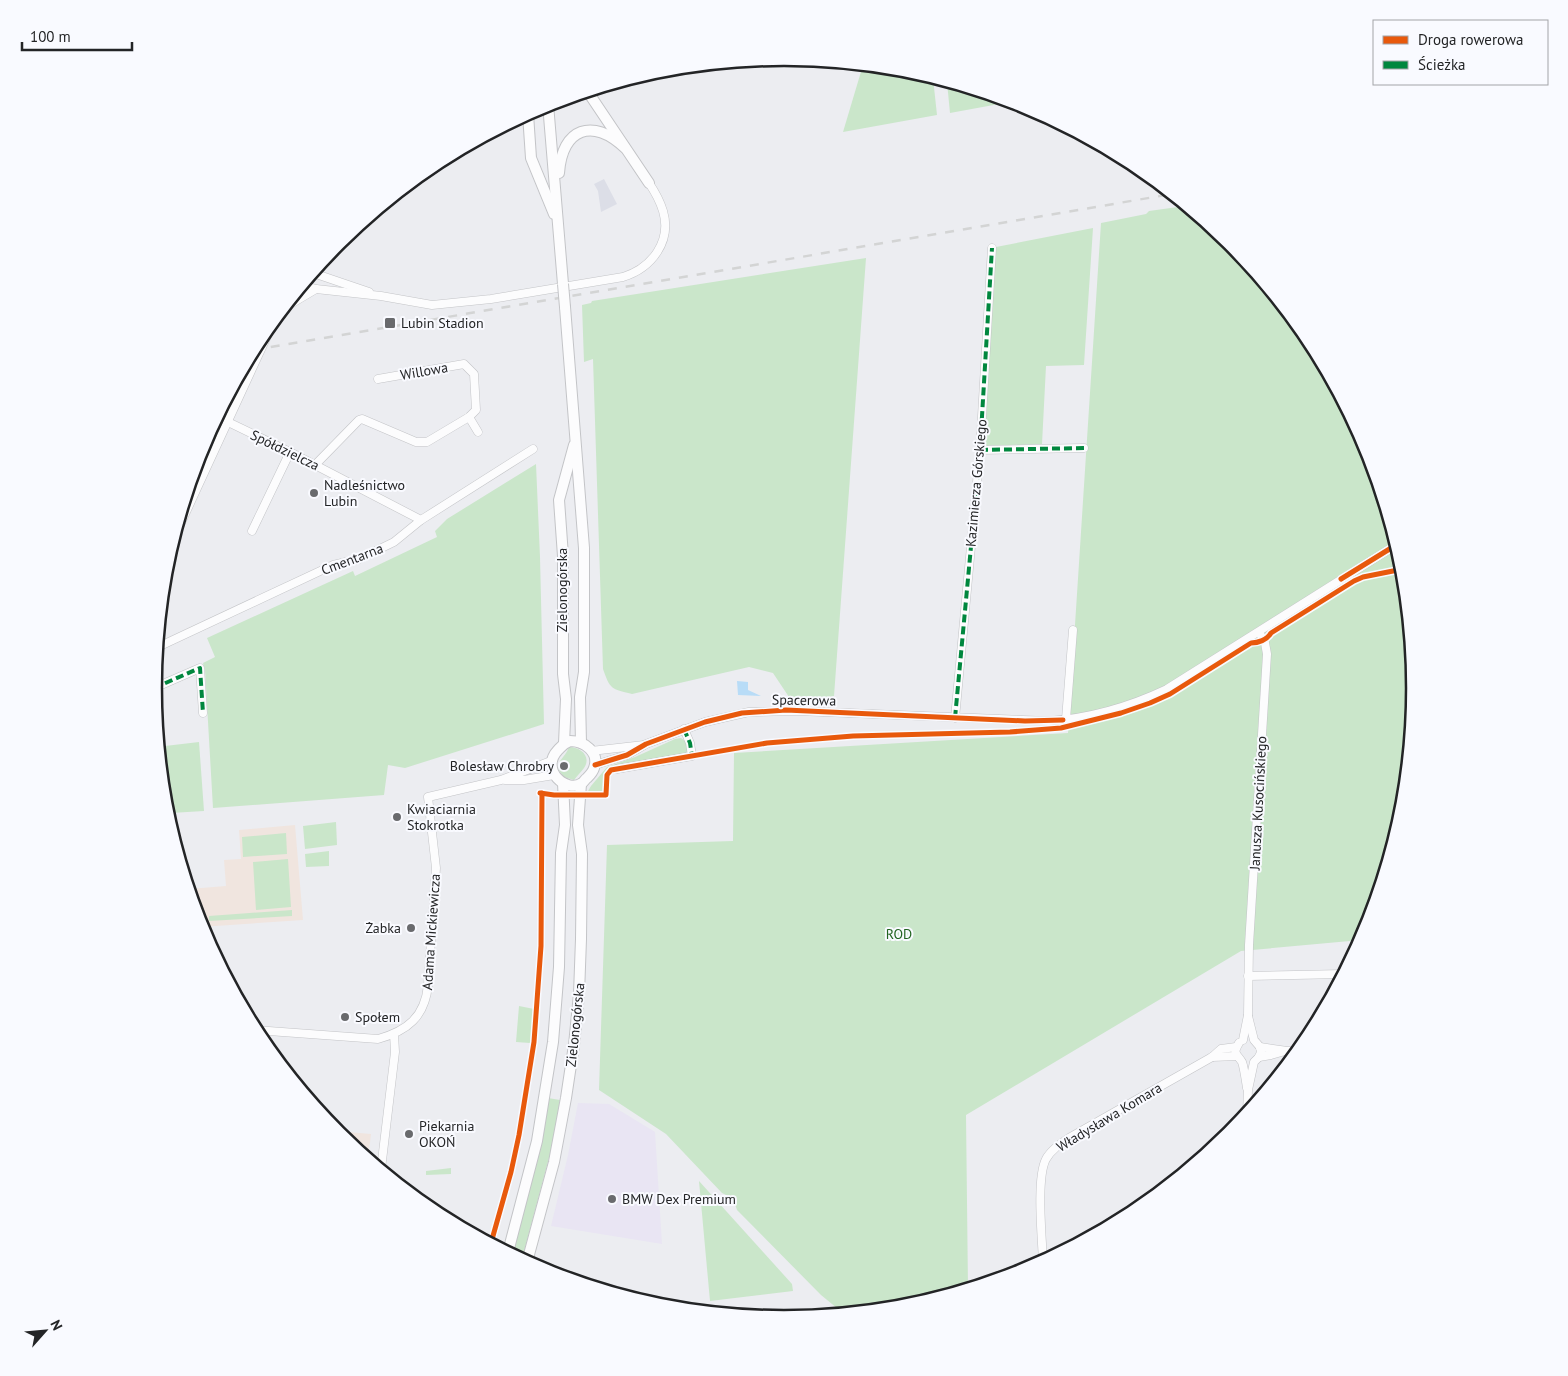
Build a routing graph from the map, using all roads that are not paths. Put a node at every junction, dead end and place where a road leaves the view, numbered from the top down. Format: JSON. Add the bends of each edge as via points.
{"nodes":[{"id":1,"x":591,"y":97,"type":"edge"},
{"id":2,"x":549,"y":113,"type":"edge"},
{"id":3,"x":529,"y":122,"type":"edge"},
{"id":4,"x":625,"y":148,"type":"junction"},
{"id":5,"x":649,"y":183,"type":"joint"},
{"id":6,"x":556,"y":201,"type":"junction"},
{"id":7,"x":558,"y":224,"type":"junction"},
{"id":8,"x":992,"y":248,"type":"dead end"},
{"id":9,"x":321,"y":274,"type":"edge"},
{"id":10,"x":320,"y":275,"type":"edge"},
{"id":11,"x":326,"y":277,"type":"junction"},
{"id":12,"x":310,"y":287,"type":"edge"},
{"id":13,"x":316,"y":289,"type":"junction"},
{"id":14,"x":381,"y":296,"type":"junction"},
{"id":15,"x":301,"y":298,"type":"edge"},
{"id":16,"x":256,"y":361,"type":"edge"},
{"id":17,"x":378,"y":379,"type":"dead end"},
{"id":18,"x":469,"y":417,"type":"junction"},
{"id":19,"x":228,"y":422,"type":"junction"},
{"id":20,"x":478,"y":432,"type":"dead end"},
{"id":21,"x":575,"y":440,"type":"junction"},
{"id":22,"x":1084,"y":448,"type":"dead end"},
{"id":23,"x":533,"y":449,"type":"dead end"},
{"id":24,"x":980,"y":450,"type":"junction"},
{"id":25,"x":290,"y":452,"type":"junction"},
{"id":26,"x":315,"y":464,"type":"junction"},
{"id":27,"x":201,"y":478,"type":"joint"},
{"id":28,"x":192,"y":499,"type":"edge"},
{"id":29,"x":421,"y":520,"type":"junction"},
{"id":30,"x":252,"y":531,"type":"dead end"},
{"id":31,"x":1390,"y":549,"type":"edge"},
{"id":32,"x":1072,"y":630,"type":"dead end"},
{"id":33,"x":1259,"y":632,"type":"junction"},
{"id":34,"x":164,"y":644,"type":"edge"},
{"id":35,"x":162,"y":684,"type":"edge"},
{"id":36,"x":203,"y":713,"type":"dead end"},
{"id":37,"x":955,"y":718,"type":"junction"},
{"id":38,"x":1066,"y":719,"type":"junction"},
{"id":39,"x":684,"y":729,"type":"junction"},
{"id":40,"x":582,"y":742,"type":"junction"},
{"id":41,"x":564,"y":743,"type":"junction"},
{"id":42,"x":646,"y":744,"type":"junction"},
{"id":43,"x":591,"y":750,"type":"junction"},
{"id":44,"x":551,"y":761,"type":"junction"},
{"id":45,"x":595,"y":765,"type":"junction"},
{"id":46,"x":617,"y":769,"type":"dead end"},
{"id":47,"x":554,"y":775,"type":"junction"},
{"id":48,"x":501,"y":780,"type":"junction"},
{"id":49,"x":563,"y":783,"type":"junction"},
{"id":50,"x":581,"y":784,"type":"junction"},
{"id":51,"x":1336,"y":974,"type":"edge"},
{"id":52,"x":1248,"y":976,"type":"junction"},
{"id":53,"x":1248,"y":1015,"type":"junction"},
{"id":54,"x":266,"y":1031,"type":"edge"},
{"id":55,"x":394,"y":1034,"type":"junction"},
{"id":56,"x":1243,"y":1040,"type":"junction"},
{"id":57,"x":1257,"y":1044,"type":"junction"},
{"id":58,"x":1236,"y":1047,"type":"junction"},
{"id":59,"x":1287,"y":1051,"type":"joint"},
{"id":60,"x":1236,"y":1056,"type":"junction"},
{"id":61,"x":1212,"y":1057,"type":"junction"},
{"id":62,"x":1256,"y":1060,"type":"junction"},
{"id":63,"x":1242,"y":1062,"type":"junction"},
{"id":64,"x":1248,"y":1090,"type":"junction"},
{"id":65,"x":1247,"y":1102,"type":"edge"},
{"id":66,"x":382,"y":1161,"type":"edge"},
{"id":67,"x":510,"y":1246,"type":"edge"},
{"id":68,"x":1043,"y":1253,"type":"edge"},
{"id":69,"x":529,"y":1255,"type":"edge"}],
"edges":[{"from":1,"to":4,"type":"main road"},
{"from":2,"to":6,"type":"main road","name":"Zielonogórska"},
{"from":3,"to":7,"type":"main road","name":"Zielonogórska","via":[[531,158]]},
{"from":4,"to":5,"type":"main road"},
{"from":4,"to":6,"type":"main road","via":[[599,130],[587,130],[574,136],[564,148],[560,161]]},
{"from":5,"to":14,"type":"street","via":[[663,210],[665,233],[655,256],[633,273],[586,284],[442,305]]},
{"from":6,"to":7,"type":"main road","name":"Zielonogórska"},
{"from":7,"to":21,"type":"main road","name":"Zielonogórska","bridge":true},
{"from":8,"to":24,"type":"street","name":"Kazimierza Górskiego"},
{"from":9,"to":11,"type":"street"},
{"from":10,"to":11,"type":"street"},
{"from":11,"to":14,"type":"street"},
{"from":12,"to":13,"type":"street"},
{"from":13,"to":14,"type":"street"},
{"from":13,"to":15,"type":"street"},
{"from":16,"to":19,"type":"street"},
{"from":17,"to":18,"type":"street","name":"Willowa","via":[[464,364],[474,374],[476,410]]},
{"from":18,"to":20,"type":"street"},
{"from":18,"to":26,"type":"street","via":[[427,442],[416,442],[362,419]]},
{"from":19,"to":25,"type":"street","name":"Spółdzielcza"},
{"from":19,"to":27,"type":"street"},
{"from":21,"to":40,"type":"main road","name":"Zielonogórska","via":[[584,562]]},
{"from":21,"to":41,"type":"main road","name":"Zielonogórska","via":[[559,500],[566,699]]},
{"from":22,"to":24,"type":"street"},
{"from":23,"to":29,"type":"street","name":"Cmentarna"},
{"from":24,"to":37,"type":"street","name":"Kazimierza Górskiego"},
{"from":25,"to":26,"type":"street","name":"Spółdzielcza"},
{"from":25,"to":30,"type":"street"},
{"from":26,"to":29,"type":"street","name":"Spółdzielcza"},
{"from":27,"to":28,"type":"street"},
{"from":29,"to":34,"type":"street","name":"Cmentarna","via":[[394,542],[359,559],[333,565]]},
{"from":31,"to":33,"type":"street","name":"Spacerowa"},
{"from":32,"to":38,"type":"street"},
{"from":33,"to":38,"type":"street","name":"Spacerowa","via":[[1149,698],[1119,709]]},
{"from":33,"to":52,"type":"street","name":"Janusza Kusocińskiego","via":[[1267,654]]},
{"from":35,"to":36,"type":"street","via":[[200,668]]},
{"from":37,"to":38,"type":"street","name":"Spacerowa"},
{"from":37,"to":39,"type":"street","name":"Spacerowa","via":[[767,711],[742,713]]},
{"from":39,"to":42,"type":"street","name":"Spacerowa"},
{"from":39,"to":46,"type":"street","via":[[692,756]]},
{"from":40,"to":41,"type":"main road"},
{"from":40,"to":43,"type":"main road"},
{"from":41,"to":44,"type":"main road"},
{"from":42,"to":43,"type":"street","name":"Spacerowa"},
{"from":42,"to":45,"type":"street","name":"Spacerowa","via":[[627,755]]},
{"from":43,"to":45,"type":"main road"},
{"from":44,"to":47,"type":"main road"},
{"from":44,"to":48,"type":"street"},
{"from":45,"to":50,"type":"main road"},
{"from":47,"to":48,"type":"street"},
{"from":47,"to":49,"type":"main road"},
{"from":48,"to":55,"type":"street","name":"Adama Mickiewicza","via":[[428,797],[436,868],[427,993],[416,1018]]},
{"from":49,"to":50,"type":"main road"},
{"from":49,"to":67,"type":"main road","name":"Zielonogórska","via":[[565,826],[553,1042],[533,1158]]},
{"from":50,"to":69,"type":"main road","name":"Zielonogórska","via":[[578,825],[582,854],[581,948],[573,1052],[556,1154]]},
{"from":51,"to":52,"type":"street"},
{"from":52,"to":53,"type":"street","name":"Janusza Kusocińskiego"},
{"from":53,"to":56,"type":"street"},
{"from":53,"to":57,"type":"street"},
{"from":54,"to":55,"type":"street","name":"Adama Mickiewicza","via":[[378,1038]]},
{"from":55,"to":66,"type":"street","via":[[395,1052]]},
{"from":56,"to":57,"type":"street","via":[[1249,1039]]},
{"from":56,"to":58,"type":"street"},
{"from":57,"to":59,"type":"street"},
{"from":57,"to":62,"type":"street","via":[[1261,1052]]},
{"from":58,"to":60,"type":"street"},
{"from":58,"to":61,"type":"street","name":"Władysława Komara","via":[[1221,1049]]},
{"from":59,"to":62,"type":"street"},
{"from":60,"to":61,"type":"street"},
{"from":60,"to":63,"type":"street"},
{"from":61,"to":68,"type":"street","name":"Władysława Komara","via":[[1069,1138],[1050,1153],[1043,1166],[1041,1181]]},
{"from":62,"to":63,"type":"street","via":[[1248,1064]]},
{"from":62,"to":64,"type":"street"},
{"from":63,"to":64,"type":"street"},
{"from":64,"to":65,"type":"street"}]}
